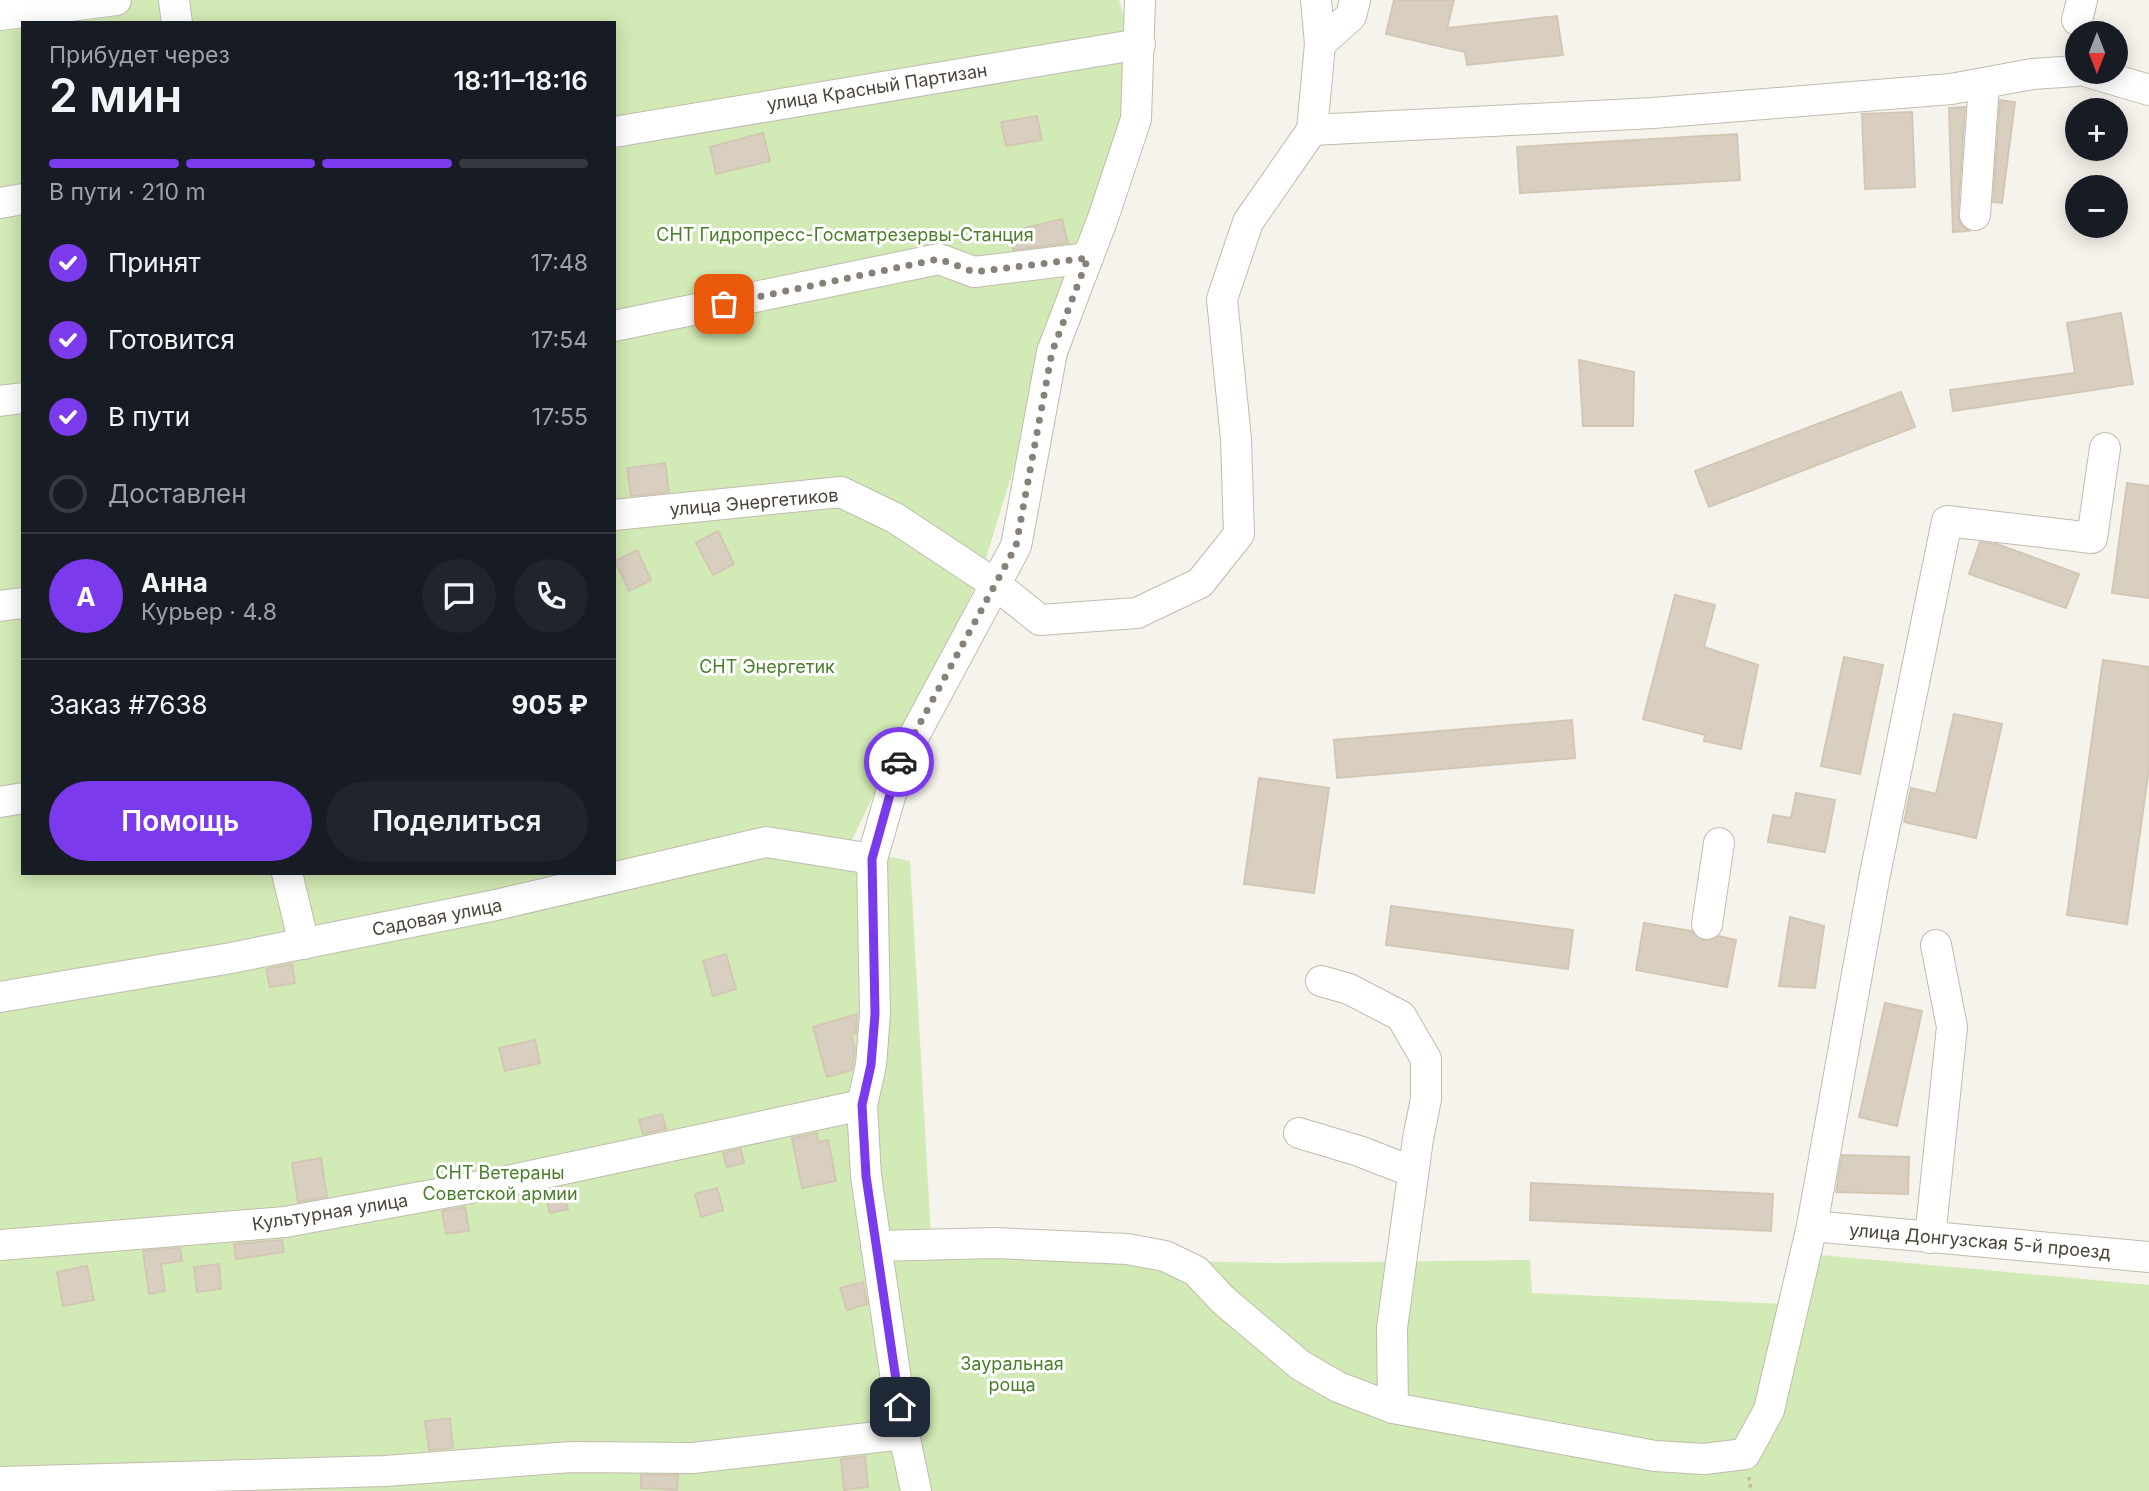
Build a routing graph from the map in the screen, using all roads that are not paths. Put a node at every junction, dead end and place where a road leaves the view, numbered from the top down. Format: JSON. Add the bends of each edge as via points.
{"nodes":[{"id":1,"x":116,"y":0,"type":"edge"},
{"id":2,"x":174,"y":0,"type":"edge"},
{"id":3,"x":1140,"y":0,"type":"edge"},
{"id":4,"x":1316,"y":0,"type":"edge"},
{"id":5,"x":1355,"y":0,"type":"edge"},
{"id":6,"x":0,"y":15,"type":"edge"},
{"id":7,"x":177,"y":21,"type":"edge"},
{"id":8,"x":1140,"y":44,"type":"junction"},
{"id":9,"x":1320,"y":44,"type":"junction"},
{"id":10,"x":2065,"y":72,"type":"edge"},
{"id":11,"x":1984,"y":84,"type":"junction"},
{"id":12,"x":2128,"y":84,"type":"edge"},
{"id":13,"x":2149,"y":90,"type":"edge"},
{"id":14,"x":1312,"y":130,"type":"junction"},
{"id":15,"x":616,"y":132,"type":"edge"},
{"id":16,"x":21,"y":199,"type":"edge"},
{"id":17,"x":0,"y":203,"type":"edge"},
{"id":18,"x":1975,"y":215,"type":"dead end"},
{"id":19,"x":1088,"y":258,"type":"junction"},
{"id":20,"x":616,"y":326,"type":"edge"},
{"id":21,"x":21,"y":398,"type":"edge"},
{"id":22,"x":0,"y":401,"type":"edge"},
{"id":23,"x":2105,"y":448,"type":"dead end"},
{"id":24,"x":616,"y":515,"type":"edge"},
{"id":25,"x":995,"y":584,"type":"junction"},
{"id":26,"x":21,"y":603,"type":"edge"},
{"id":27,"x":0,"y":606,"type":"edge"},
{"id":28,"x":21,"y":798,"type":"edge"},
{"id":29,"x":0,"y":802,"type":"edge"},
{"id":30,"x":1719,"y":843,"type":"dead end"},
{"id":31,"x":872,"y":859,"type":"junction"},
{"id":32,"x":287,"y":875,"type":"edge"},
{"id":33,"x":1707,"y":924,"type":"dead end"},
{"id":34,"x":304,"y":944,"type":"junction"},
{"id":35,"x":1936,"y":945,"type":"dead end"},
{"id":36,"x":1321,"y":981,"type":"dead end"},
{"id":37,"x":0,"y":997,"type":"edge"},
{"id":38,"x":862,"y":1105,"type":"junction"},
{"id":39,"x":1299,"y":1133,"type":"dead end"},
{"id":40,"x":1413,"y":1172,"type":"junction"},
{"id":41,"x":1812,"y":1226,"type":"junction"},
{"id":42,"x":1930,"y":1238,"type":"junction"},
{"id":43,"x":0,"y":1245,"type":"edge"},
{"id":44,"x":876,"y":1247,"type":"junction"},
{"id":45,"x":2149,"y":1257,"type":"edge"},
{"id":46,"x":1394,"y":1408,"type":"junction"},
{"id":47,"x":904,"y":1434,"type":"junction"},
{"id":48,"x":0,"y":1482,"type":"edge"},
{"id":49,"x":916,"y":1491,"type":"edge"}],
"edges":[{"from":1,"to":6,"type":"street"},
{"from":2,"to":7,"type":"street"},
{"from":3,"to":8,"type":"street"},
{"from":4,"to":9,"type":"street"},
{"from":5,"to":9,"type":"street","via":[[1351,16]]},
{"from":8,"to":15,"type":"street","name":"улица Красный Партизан"},
{"from":8,"to":19,"type":"street","via":[[1136,119]]},
{"from":9,"to":14,"type":"street"},
{"from":10,"to":11,"type":"street"},
{"from":11,"to":14,"type":"street","via":[[1653,113]]},
{"from":11,"to":18,"type":"street"},
{"from":12,"to":13,"type":"street"},
{"from":14,"to":25,"type":"street","name":"улица Энергетиков","via":[[1248,222],[1222,299],[1236,439],[1239,534],[1200,583],[1137,613],[1040,620]]},
{"from":16,"to":17,"type":"street"},
{"from":19,"to":20,"type":"street","via":[[974,272],[939,259]]},
{"from":19,"to":25,"type":"street","via":[[1052,352],[1016,546]]},
{"from":21,"to":22,"type":"street"},
{"from":23,"to":41,"type":"street","via":[[2092,538],[1947,521],[1874,879]]},
{"from":24,"to":25,"type":"street","name":"улица Энергетиков","via":[[841,492],[895,517]]},
{"from":25,"to":31,"type":"street","via":[[900,762]]},
{"from":26,"to":27,"type":"street"},
{"from":28,"to":29,"type":"street"},
{"from":30,"to":33,"type":"street"},
{"from":31,"to":34,"type":"street","name":"Садовая улица","via":[[765,842]]},
{"from":31,"to":38,"type":"street","via":[[875,1014]]},
{"from":32,"to":34,"type":"street"},
{"from":34,"to":37,"type":"street","name":"Садовая улица"},
{"from":35,"to":42,"type":"street","via":[[1952,1027]]},
{"from":36,"to":40,"type":"street","via":[[1349,989],[1401,1016],[1426,1059],[1426,1100]]},
{"from":38,"to":43,"type":"street","name":"Культурная улица","via":[[503,1182],[285,1222]]},
{"from":38,"to":44,"type":"street"},
{"from":39,"to":40,"type":"street"},
{"from":40,"to":46,"type":"street","via":[[1392,1328]]},
{"from":41,"to":42,"type":"street","name":"улица Донгузская 5-й проезд"},
{"from":41,"to":46,"type":"street","via":[[1769,1410],[1745,1454],[1704,1459],[1655,1456]]},
{"from":42,"to":45,"type":"street","name":"улица Донгузская 5-й проезд"},
{"from":44,"to":46,"type":"street","via":[[996,1243],[1165,1256],[1196,1271],[1300,1365],[1338,1387]]},
{"from":44,"to":47,"type":"street"},
{"from":47,"to":48,"type":"street","via":[[692,1458],[572,1457],[385,1472]]},
{"from":47,"to":49,"type":"street"}]}
